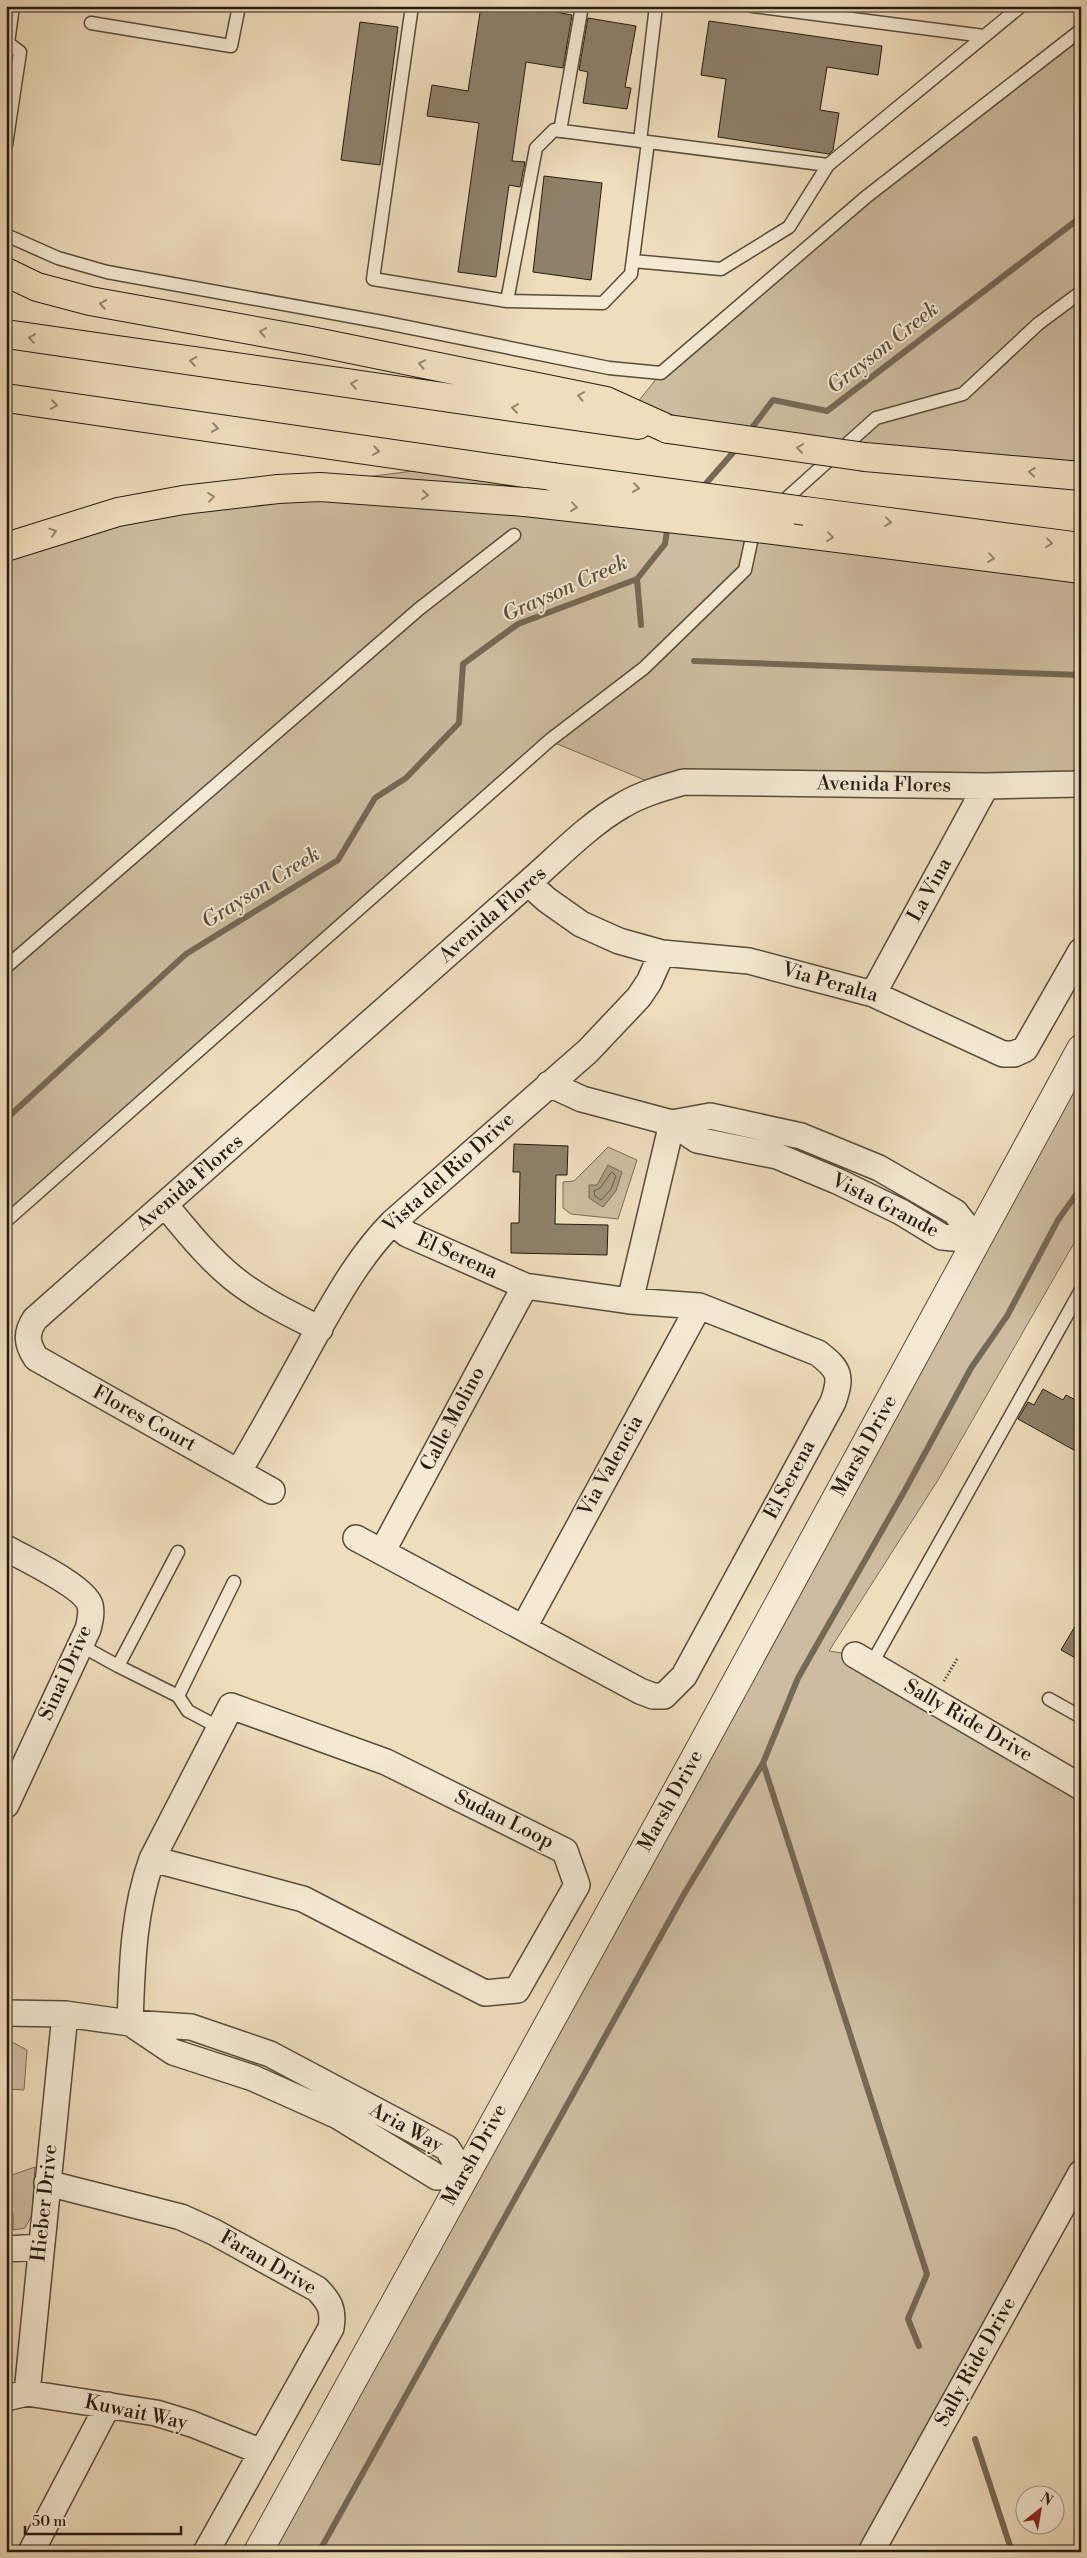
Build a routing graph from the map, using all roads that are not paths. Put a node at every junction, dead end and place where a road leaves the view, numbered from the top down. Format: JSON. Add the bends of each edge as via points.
{"nodes":[{"id":1,"x":13,"y":6,"type":"edge"},
{"id":2,"x":239,"y":6,"type":"edge"},
{"id":3,"x":412,"y":6,"type":"edge"},
{"id":4,"x":582,"y":6,"type":"edge"},
{"id":5,"x":656,"y":6,"type":"edge"},
{"id":6,"x":752,"y":6,"type":"edge"},
{"id":7,"x":1021,"y":6,"type":"edge"},
{"id":8,"x":91,"y":23,"type":"dead end"},
{"id":9,"x":1081,"y":30,"type":"edge"},
{"id":10,"x":984,"y":36,"type":"junction"},
{"id":11,"x":560,"y":131,"type":"junction"},
{"id":12,"x":644,"y":142,"type":"junction"},
{"id":13,"x":6,"y":145,"type":"edge"},
{"id":14,"x":828,"y":165,"type":"junction"},
{"id":15,"x":6,"y":236,"type":"edge"},
{"id":16,"x":633,"y":261,"type":"junction"},
{"id":17,"x":6,"y":272,"type":"edge"},
{"id":18,"x":1081,"y":292,"type":"edge"},
{"id":19,"x":507,"y":301,"type":"junction"},
{"id":20,"x":6,"y":334,"type":"edge"},
{"id":21,"x":6,"y":398,"type":"edge"},
{"id":22,"x":621,"y":416,"type":"junction"},
{"id":23,"x":1081,"y":476,"type":"edge"},
{"id":24,"x":514,"y":535,"type":"dead end"},
{"id":25,"x":6,"y":547,"type":"edge"},
{"id":26,"x":1081,"y":547,"type":"edge"},
{"id":27,"x":1081,"y":569,"type":"edge"},
{"id":28,"x":1081,"y":784,"type":"edge"},
{"id":29,"x":986,"y":786,"type":"junction"},
{"id":30,"x":528,"y":884,"type":"junction"},
{"id":31,"x":1081,"y":951,"type":"edge"},
{"id":32,"x":662,"y":953,"type":"junction"},
{"id":33,"x":6,"y":967,"type":"edge"},
{"id":34,"x":873,"y":994,"type":"junction"},
{"id":35,"x":1081,"y":1049,"type":"edge"},
{"id":36,"x":549,"y":1084,"type":"junction"},
{"id":37,"x":672,"y":1124,"type":"junction"},
{"id":38,"x":164,"y":1205,"type":"junction"},
{"id":39,"x":6,"y":1221,"type":"edge"},
{"id":40,"x":393,"y":1222,"type":"junction"},
{"id":41,"x":977,"y":1240,"type":"junction"},
{"id":42,"x":525,"y":1286,"type":"junction"},
{"id":43,"x":1081,"y":1290,"type":"edge"},
{"id":44,"x":630,"y":1301,"type":"junction"},
{"id":45,"x":699,"y":1306,"type":"junction"},
{"id":46,"x":320,"y":1329,"type":"junction"},
{"id":47,"x":28,"y":1338,"type":"joint"},
{"id":48,"x":239,"y":1471,"type":"junction"},
{"id":49,"x":272,"y":1491,"type":"dead end"},
{"id":50,"x":356,"y":1538,"type":"dead end"},
{"id":51,"x":6,"y":1548,"type":"edge"},
{"id":52,"x":178,"y":1552,"type":"dead end"},
{"id":53,"x":382,"y":1552,"type":"junction"},
{"id":54,"x":234,"y":1582,"type":"dead end"},
{"id":55,"x":524,"y":1627,"type":"junction"},
{"id":56,"x":80,"y":1645,"type":"junction"},
{"id":57,"x":863,"y":1660,"type":"joint"},
{"id":58,"x":118,"y":1666,"type":"junction"},
{"id":59,"x":178,"y":1696,"type":"junction"},
{"id":60,"x":1049,"y":1699,"type":"dead end"},
{"id":61,"x":1081,"y":1717,"type":"edge"},
{"id":62,"x":220,"y":1728,"type":"junction"},
{"id":63,"x":1081,"y":1787,"type":"edge"},
{"id":64,"x":6,"y":1805,"type":"edge"},
{"id":65,"x":152,"y":1859,"type":"junction"},
{"id":66,"x":6,"y":2013,"type":"edge"},
{"id":67,"x":65,"y":2014,"type":"junction"},
{"id":68,"x":130,"y":2023,"type":"junction"},
{"id":69,"x":1081,"y":2173,"type":"edge"},
{"id":70,"x":464,"y":2175,"type":"junction"},
{"id":71,"x":47,"y":2183,"type":"junction"},
{"id":72,"x":40,"y":2247,"type":"junction"},
{"id":73,"x":6,"y":2249,"type":"edge"},
{"id":74,"x":16,"y":2396,"type":"edge"},
{"id":75,"x":108,"y":2405,"type":"junction"},
{"id":76,"x":262,"y":2452,"type":"junction"},
{"id":77,"x":31,"y":2552,"type":"edge"},
{"id":78,"x":206,"y":2552,"type":"edge"},
{"id":79,"x":258,"y":2552,"type":"edge"},
{"id":80,"x":871,"y":2552,"type":"edge"}],
"edges":[{"from":1,"to":13,"type":"lane","via":[[8,43],[20,52]]},
{"from":2,"to":8,"type":"lane","via":[[231,46]]},
{"from":3,"to":19,"type":"lane","via":[[373,279]]},
{"from":4,"to":11,"type":"lane"},
{"from":5,"to":12,"type":"lane"},
{"from":6,"to":10,"type":"lane"},
{"from":7,"to":10,"type":"lane"},
{"from":9,"to":15,"type":"lane","via":[[866,197],[661,373],[609,368],[382,322],[107,272],[58,258]]},
{"from":10,"to":14,"type":"lane"},
{"from":11,"to":12,"type":"lane"},
{"from":11,"to":19,"type":"lane","via":[[554,130],[536,148]]},
{"from":12,"to":14,"type":"lane"},
{"from":12,"to":16,"type":"lane"},
{"from":14,"to":16,"type":"lane","via":[[789,227],[721,269]]},
{"from":16,"to":19,"type":"lane","via":[[631,274],[603,303]]},
{"from":22,"to":17,"type":"highway","one_way":true,"via":[[596,399],[311,341],[90,302],[37,287]]},
{"from":18,"to":39,"type":"lane","via":[[1038,324],[963,394],[876,418],[754,528],[745,570],[644,668],[550,740]]},
{"from":22,"to":20,"type":"highway","one_way":true},
{"from":21,"to":26,"type":"highway","one_way":true,"bridge":true},
{"from":23,"to":22,"type":"highway","one_way":true,"bridge":true,"via":[[865,457],[668,429]]},
{"from":24,"to":33,"type":"lane","via":[[419,609]]},
{"from":25,"to":27,"type":"highway","one_way":true,"bridge":true,"via":[[118,512],[182,500],[320,487],[525,502]]},
{"from":28,"to":29,"type":"street","name":"Avenida Flores"},
{"from":29,"to":30,"type":"street","name":"Avenida Flores","via":[[684,782],[622,805]]},
{"from":29,"to":34,"type":"street","name":"La Vina"},
{"from":30,"to":32,"type":"street","name":"Via Peralta","via":[[581,924],[619,941]]},
{"from":30,"to":38,"type":"street","name":"Avenida Flores"},
{"from":31,"to":34,"type":"street","name":"Via Peralta","via":[[1033,1038],[1025,1049],[1014,1054],[1003,1054]]},
{"from":32,"to":34,"type":"street","name":"Via Peralta","via":[[749,961]]},
{"from":32,"to":36,"type":"street","name":"Vista del Rio Drive","via":[[639,997],[588,1051]]},
{"from":35,"to":41,"type":"street","name":"Marsh Drive"},
{"from":36,"to":37,"type":"street","name":"Vista Grande","via":[[582,1100]]},
{"from":36,"to":40,"type":"street","name":"Vista del Rio Drive"},
{"from":37,"to":41,"type":"street","name":"Vista Grande","via":[[710,1116],[801,1136],[879,1168],[955,1212]]},
{"from":37,"to":44,"type":"street"},
{"from":38,"to":46,"type":"street","via":[[234,1278]]},
{"from":38,"to":47,"type":"street","name":"Avenida Flores","via":[[35,1318]]},
{"from":40,"to":42,"type":"street","name":"El Serena","via":[[407,1234]]},
{"from":40,"to":46,"type":"street","name":"Vista del Rio Drive","via":[[362,1257]]},
{"from":41,"to":70,"type":"street","name":"Marsh Drive"},
{"from":42,"to":44,"type":"street","name":"El Serena"},
{"from":42,"to":53,"type":"street","name":"Calle Molino"},
{"from":43,"to":57,"type":"lane"},
{"from":44,"to":45,"type":"street","name":"El Serena"},
{"from":45,"to":55,"type":"street","name":"Via Valencia"},
{"from":45,"to":55,"type":"street","name":"El Serena","via":[[818,1353],[838,1374],[838,1385],[833,1402],[684,1676],[664,1696],[653,1696]]},
{"from":46,"to":48,"type":"street","name":"Vista del Rio Drive"},
{"from":47,"to":48,"type":"street","name":"Flores Court","via":[[28,1346],[36,1358]]},
{"from":48,"to":49,"type":"street","name":"Flores Court"},
{"from":50,"to":53,"type":"street","name":"El Serena"},
{"from":51,"to":56,"type":"street","name":"Sinai Drive","via":[[80,1592],[90,1604],[88,1629]]},
{"from":52,"to":58,"type":"lane"},
{"from":53,"to":55,"type":"street","name":"El Serena"},
{"from":54,"to":59,"type":"lane"},
{"from":56,"to":58,"type":"lane"},
{"from":56,"to":64,"type":"street","name":"Sinai Drive"},
{"from":57,"to":63,"type":"street","name":"Sally Ride Drive"},
{"from":58,"to":59,"type":"lane"},
{"from":59,"to":62,"type":"lane","via":[[188,1711]]},
{"from":60,"to":61,"type":"lane"},
{"from":62,"to":65,"type":"street","name":"Sudan Loop"},
{"from":62,"to":65,"type":"street","name":"Sudan Loop","via":[[231,1706],[386,1762],[565,1851],[577,1885],[517,1990],[485,1993],[303,1899]]},
{"from":65,"to":68,"type":"street","name":"Sudan Loop","via":[[143,1886],[133,1948]]},
{"from":66,"to":67,"type":"street","name":"Aria Way"},
{"from":67,"to":68,"type":"street","name":"Aria Way"},
{"from":67,"to":71,"type":"street","name":"Hieber Drive"},
{"from":68,"to":70,"type":"street","name":"Aria Way","via":[[191,2027],[270,2054],[447,2148]]},
{"from":69,"to":80,"type":"street","name":"Sally Ride Drive"},
{"from":70,"to":79,"type":"street","name":"Marsh Drive"},
{"from":71,"to":72,"type":"street","name":"Hieber Drive"},
{"from":71,"to":76,"type":"street","name":"Faran Drive","via":[[181,2217],[317,2289],[330,2302],[334,2315],[331,2328]]},
{"from":72,"to":73,"type":"street"},
{"from":72,"to":74,"type":"street","name":"Hieber Drive"},
{"from":74,"to":75,"type":"street","name":"Kuwait Way"},
{"from":75,"to":76,"type":"street","name":"Kuwait Way","via":[[156,2413]]},
{"from":75,"to":77,"type":"street"},
{"from":76,"to":78,"type":"street","name":"Faran Drive"}]}
